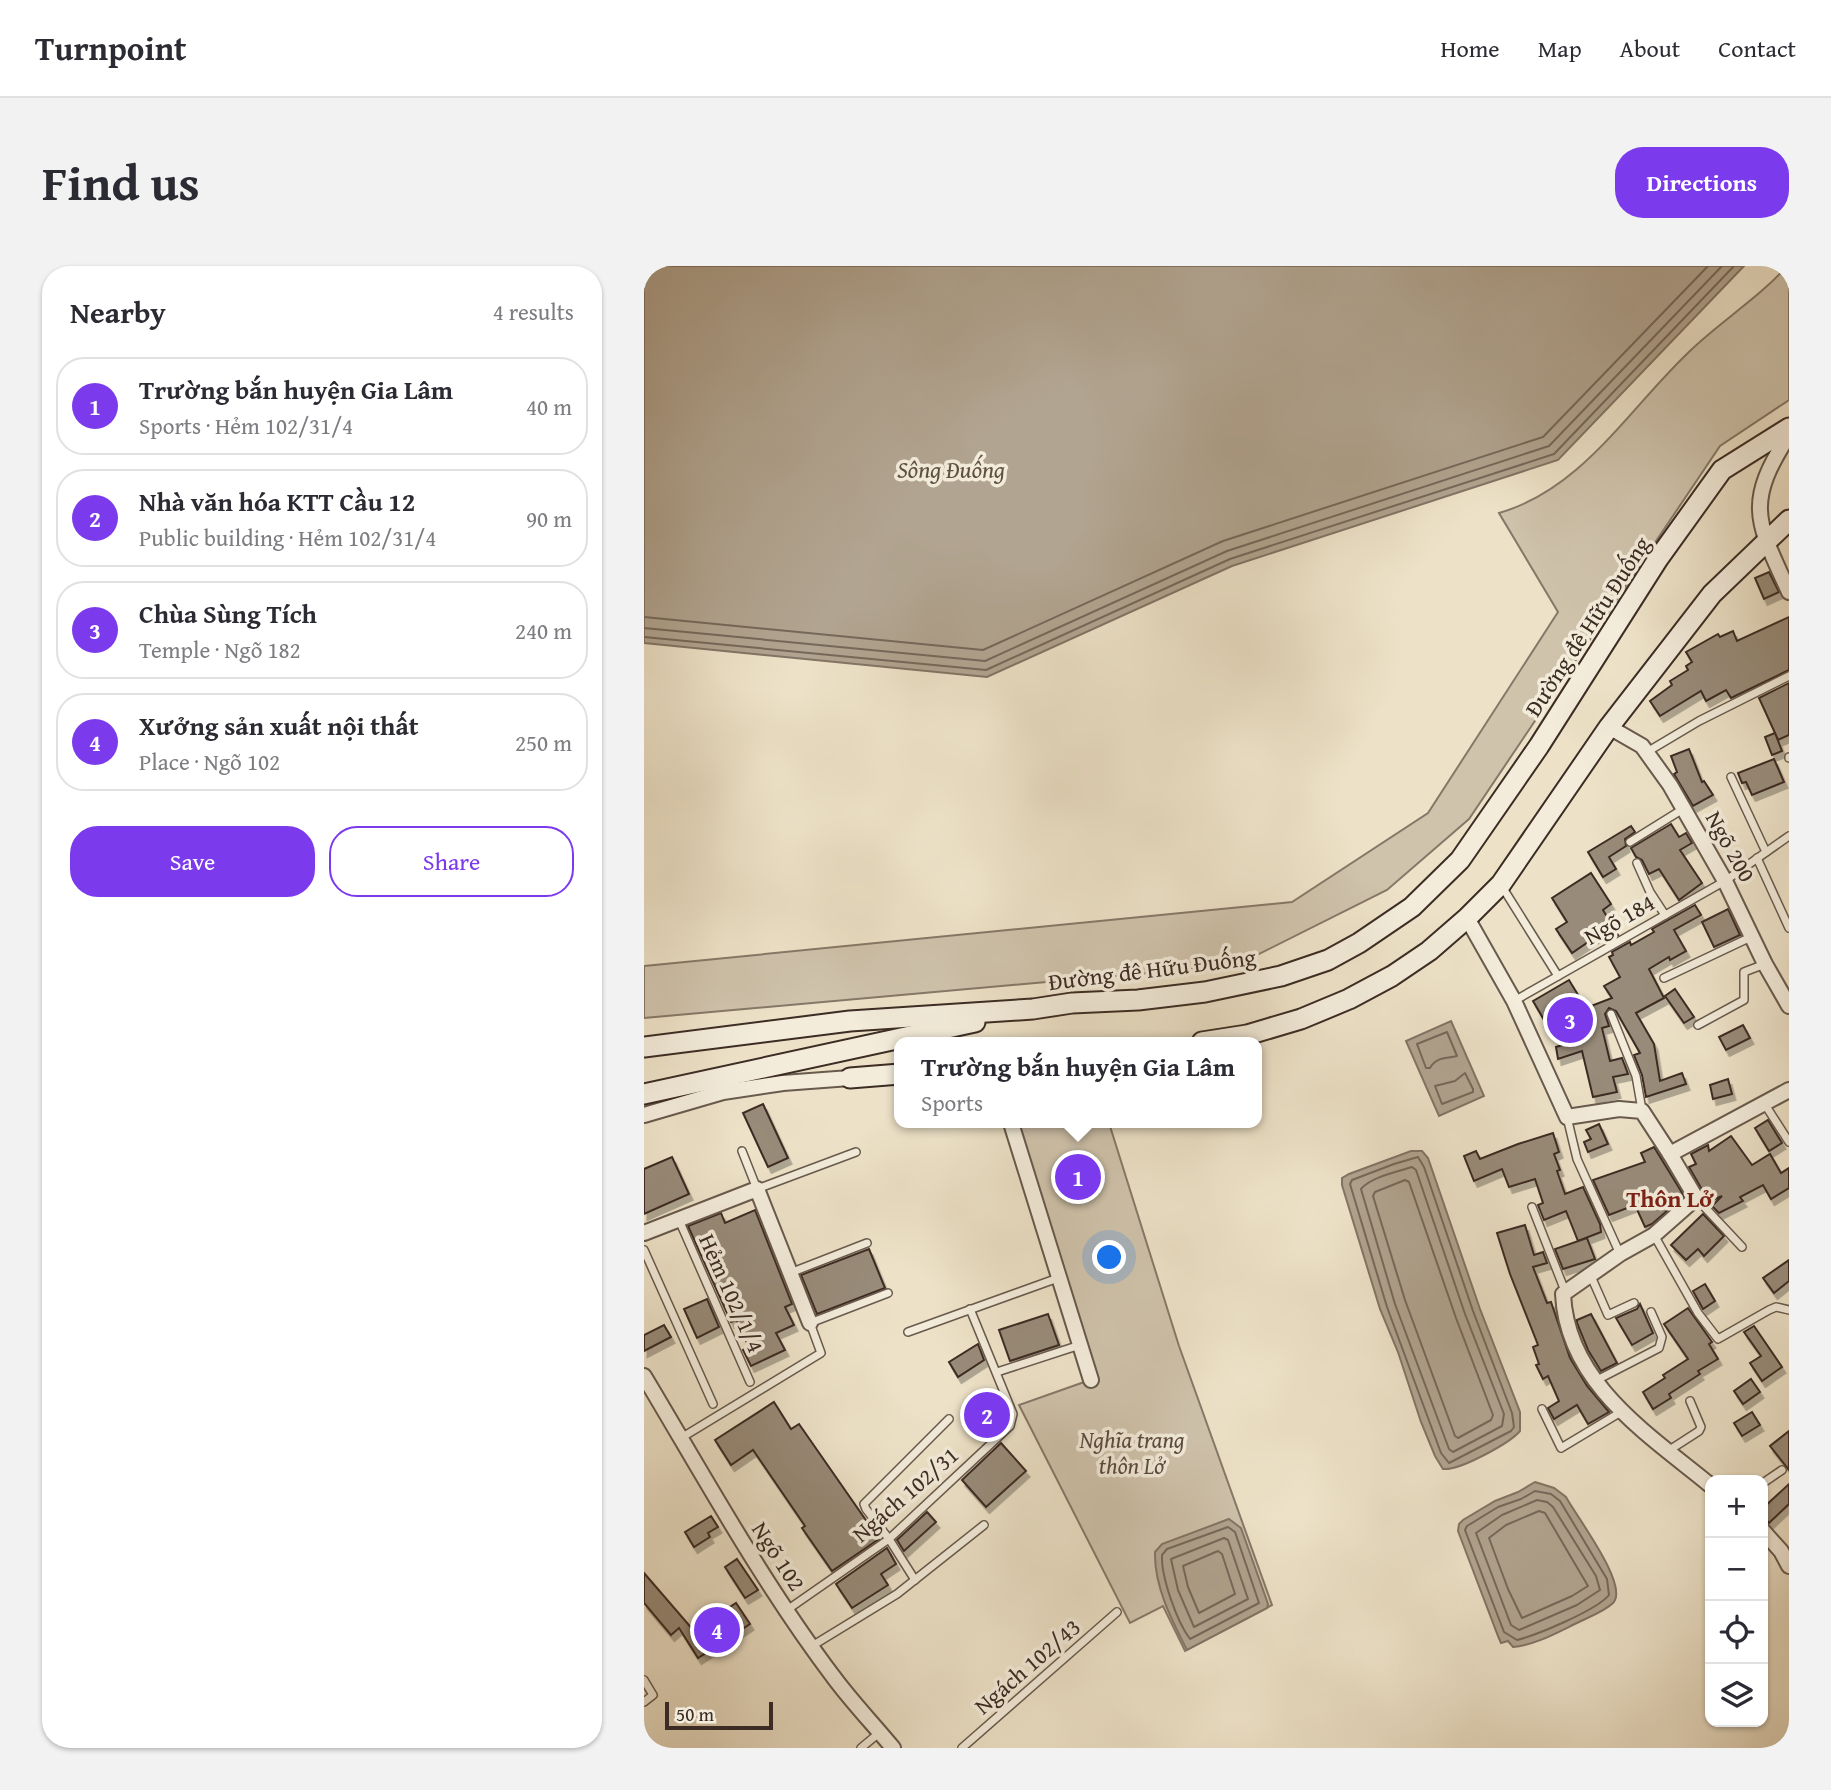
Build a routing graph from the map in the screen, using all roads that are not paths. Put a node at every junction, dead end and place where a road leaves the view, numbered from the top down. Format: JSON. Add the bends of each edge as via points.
{"nodes":[{"id":1,"x":1789,"y":428,"type":"edge"},
{"id":2,"x":1789,"y":435,"type":"edge"},
{"id":3,"x":1789,"y":520,"type":"edge"},
{"id":4,"x":1765,"y":540,"type":"junction"},
{"id":5,"x":1789,"y":592,"type":"edge"},
{"id":6,"x":1789,"y":676,"type":"edge"},
{"id":7,"x":1609,"y":727,"type":"junction"},
{"id":8,"x":1647,"y":752,"type":"junction"},
{"id":9,"x":1731,"y":777,"type":"dead end"},
{"id":10,"x":1684,"y":808,"type":"junction"},
{"id":11,"x":1789,"y":836,"type":"edge"},
{"id":12,"x":1630,"y":842,"type":"dead end"},
{"id":13,"x":1766,"y":852,"type":"junction"},
{"id":14,"x":1757,"y":858,"type":"junction"},
{"id":15,"x":1637,"y":863,"type":"dead end"},
{"id":16,"x":1725,"y":881,"type":"junction"},
{"id":17,"x":1501,"y":884,"type":"junction"},
{"id":18,"x":1665,"y":915,"type":"junction"},
{"id":19,"x":1467,"y":918,"type":"junction"},
{"id":20,"x":1789,"y":928,"type":"edge"},
{"id":21,"x":1753,"y":936,"type":"junction"},
{"id":22,"x":1765,"y":964,"type":"junction"},
{"id":23,"x":1558,"y":976,"type":"junction"},
{"id":24,"x":1664,"y":978,"type":"dead end"},
{"id":25,"x":1785,"y":990,"type":"edge"},
{"id":26,"x":1514,"y":1001,"type":"junction"},
{"id":27,"x":1789,"y":1006,"type":"edge"},
{"id":28,"x":1033,"y":1009,"type":"junction"},
{"id":29,"x":1611,"y":1014,"type":"dead end"},
{"id":30,"x":1699,"y":1026,"type":"dead end"},
{"id":31,"x":905,"y":1037,"type":"edge"},
{"id":32,"x":1226,"y":1037,"type":"edge"},
{"id":33,"x":894,"y":1039,"type":"edge"},
{"id":34,"x":644,"y":1047,"type":"edge"},
{"id":35,"x":894,"y":1074,"type":"edge"},
{"id":36,"x":850,"y":1078,"type":"joint"},
{"id":37,"x":1789,"y":1090,"type":"edge"},
{"id":38,"x":644,"y":1094,"type":"edge"},
{"id":39,"x":1764,"y":1103,"type":"junction"},
{"id":40,"x":1642,"y":1111,"type":"junction"},
{"id":41,"x":644,"y":1115,"type":"edge"},
{"id":42,"x":1566,"y":1117,"type":"junction"},
{"id":43,"x":1013,"y":1128,"type":"edge"},
{"id":44,"x":1789,"y":1142,"type":"edge"},
{"id":45,"x":742,"y":1151,"type":"dead end"},
{"id":46,"x":856,"y":1152,"type":"dead end"},
{"id":47,"x":1670,"y":1154,"type":"junction"},
{"id":48,"x":757,"y":1189,"type":"junction"},
{"id":49,"x":1696,"y":1198,"type":"junction"},
{"id":50,"x":1532,"y":1207,"type":"dead end"},
{"id":51,"x":678,"y":1220,"type":"junction"},
{"id":52,"x":644,"y":1233,"type":"edge"},
{"id":53,"x":1654,"y":1235,"type":"junction"},
{"id":54,"x":867,"y":1243,"type":"dead end"},
{"id":55,"x":1742,"y":1247,"type":"dead end"},
{"id":56,"x":644,"y":1250,"type":"edge"},
{"id":57,"x":1620,"y":1254,"type":"junction"},
{"id":58,"x":790,"y":1273,"type":"junction"},
{"id":59,"x":1590,"y":1274,"type":"junction"},
{"id":60,"x":1058,"y":1278,"type":"junction"},
{"id":61,"x":1565,"y":1291,"type":"junction"},
{"id":62,"x":888,"y":1293,"type":"dead end"},
{"id":63,"x":1634,"y":1303,"type":"dead end"},
{"id":64,"x":970,"y":1309,"type":"junction"},
{"id":65,"x":1789,"y":1310,"type":"edge"},
{"id":66,"x":1651,"y":1312,"type":"dead end"},
{"id":67,"x":810,"y":1324,"type":"junction"},
{"id":68,"x":908,"y":1332,"type":"dead end"},
{"id":69,"x":1080,"y":1345,"type":"junction"},
{"id":70,"x":997,"y":1372,"type":"junction"},
{"id":71,"x":644,"y":1377,"type":"edge"},
{"id":72,"x":1091,"y":1380,"type":"dead end"},
{"id":73,"x":1594,"y":1381,"type":"junction"},
{"id":74,"x":750,"y":1382,"type":"dead end"},
{"id":75,"x":1690,"y":1401,"type":"dead end"},
{"id":76,"x":713,"y":1404,"type":"dead end"},
{"id":77,"x":1542,"y":1409,"type":"dead end"},
{"id":78,"x":1622,"y":1411,"type":"junction"},
{"id":79,"x":949,"y":1419,"type":"dead end"},
{"id":80,"x":681,"y":1438,"type":"junction"},
{"id":81,"x":1668,"y":1451,"type":"junction"},
{"id":82,"x":1782,"y":1470,"type":"dead end"},
{"id":83,"x":1768,"y":1480,"type":"edge"},
{"id":84,"x":1705,"y":1481,"type":"edge"},
{"id":85,"x":984,"y":1525,"type":"dead end"},
{"id":86,"x":1768,"y":1535,"type":"edge"},
{"id":87,"x":889,"y":1539,"type":"junction"},
{"id":88,"x":1785,"y":1549,"type":"edge"},
{"id":89,"x":1789,"y":1566,"type":"edge"},
{"id":90,"x":915,"y":1580,"type":"junction"},
{"id":91,"x":787,"y":1610,"type":"junction"},
{"id":92,"x":1117,"y":1612,"type":"dead end"},
{"id":93,"x":812,"y":1646,"type":"junction"},
{"id":94,"x":644,"y":1680,"type":"edge"},
{"id":95,"x":644,"y":1702,"type":"edge"},
{"id":96,"x":880,"y":1732,"type":"junction"},
{"id":97,"x":861,"y":1748,"type":"edge"},
{"id":98,"x":893,"y":1748,"type":"edge"},
{"id":99,"x":962,"y":1748,"type":"edge"}],
"edges":[{"from":1,"to":28,"type":"main road","name":"Đường đê Hữu Đuống","via":[[1722,470],[1460,860],[1412,907],[1328,960],[1281,976],[1205,992]]},
{"from":2,"to":4,"type":"street","via":[[1762,488]]},
{"from":3,"to":4,"type":"main road"},
{"from":4,"to":5,"type":"street"},
{"from":4,"to":7,"type":"main road","via":[[1712,594]]},
{"from":6,"to":8,"type":"lane"},
{"from":7,"to":8,"type":"street","name":"Ngõ 200"},
{"from":7,"to":17,"type":"main road"},
{"from":8,"to":10,"type":"street","name":"Ngõ 200"},
{"from":9,"to":13,"type":"lane"},
{"from":10,"to":12,"type":"lane"},
{"from":10,"to":16,"type":"street","name":"Ngõ 200"},
{"from":11,"to":13,"type":"lane","name":"Ngõ 184"},
{"from":13,"to":14,"type":"lane","name":"Ngõ 184"},
{"from":14,"to":16,"type":"lane","name":"Ngõ 184"},
{"from":14,"to":20,"type":"lane"},
{"from":15,"to":18,"type":"lane"},
{"from":16,"to":18,"type":"lane","name":"Ngõ 184"},
{"from":16,"to":21,"type":"street","name":"Ngõ 200"},
{"from":17,"to":19,"type":"main road"},
{"from":17,"to":23,"type":"lane"},
{"from":18,"to":23,"type":"lane","name":"Ngõ 184"},
{"from":19,"to":26,"type":"street"},
{"from":19,"to":32,"type":"main road","via":[[1429,951],[1349,999],[1301,1019]]},
{"from":21,"to":22,"type":"street","name":"Ngõ 200"},
{"from":21,"to":24,"type":"lane"},
{"from":22,"to":25,"type":"street","name":"Ngõ 200"},
{"from":22,"to":30,"type":"lane","via":[[1744,972],[1744,1000]]},
{"from":23,"to":26,"type":"lane","name":"Ngõ 184"},
{"from":25,"to":27,"type":"street","name":"Ngõ 200"},
{"from":26,"to":42,"type":"street"},
{"from":28,"to":31,"type":"main road"},
{"from":28,"to":34,"type":"main road","name":"Đường đê Hữu Đuống","via":[[850,1021]]},
{"from":29,"to":40,"type":"lane","via":[[1636,1076]]},
{"from":33,"to":38,"type":"main road"},
{"from":35,"to":36,"type":"main road"},
{"from":36,"to":41,"type":"street","via":[[723,1092]]},
{"from":37,"to":39,"type":"street"},
{"from":39,"to":44,"type":"lane"},
{"from":39,"to":47,"type":"street"},
{"from":40,"to":42,"type":"street","via":[[1619,1109]]},
{"from":40,"to":47,"type":"street"},
{"from":42,"to":57,"type":"lane","via":[[1577,1159]]},
{"from":43,"to":60,"type":"street"},
{"from":45,"to":48,"type":"lane"},
{"from":46,"to":48,"type":"lane"},
{"from":47,"to":49,"type":"street"},
{"from":48,"to":51,"type":"street"},
{"from":48,"to":58,"type":"street"},
{"from":49,"to":53,"type":"street"},
{"from":49,"to":55,"type":"lane"},
{"from":50,"to":61,"type":"lane"},
{"from":51,"to":52,"type":"street"},
{"from":51,"to":74,"type":"lane","name":"Hẻm 102/1/4"},
{"from":53,"to":57,"type":"street"},
{"from":53,"to":65,"type":"lane","via":[[1718,1339],[1776,1307]]},
{"from":54,"to":58,"type":"lane"},
{"from":56,"to":76,"type":"lane"},
{"from":57,"to":59,"type":"street"},
{"from":58,"to":67,"type":"street"},
{"from":59,"to":61,"type":"street"},
{"from":59,"to":63,"type":"lane","via":[[1608,1315]]},
{"from":60,"to":64,"type":"lane"},
{"from":60,"to":69,"type":"street"},
{"from":61,"to":73,"type":"street","via":[[1573,1338]]},
{"from":62,"to":67,"type":"lane"},
{"from":64,"to":68,"type":"lane"},
{"from":64,"to":70,"type":"lane","name":"Ngách 102/31"},
{"from":66,"to":73,"type":"lane","via":[[1662,1337],[1659,1348]]},
{"from":67,"to":80,"type":"lane","via":[[821,1353]]},
{"from":69,"to":70,"type":"lane"},
{"from":69,"to":72,"type":"street"},
{"from":70,"to":87,"type":"lane","name":"Ngách 102/31","via":[[1013,1414],[1010,1426]]},
{"from":71,"to":80,"type":"street","name":"Ngõ 102"},
{"from":73,"to":78,"type":"street"},
{"from":75,"to":81,"type":"lane","via":[[1701,1427]]},
{"from":77,"to":78,"type":"lane","via":[[1561,1448]]},
{"from":78,"to":81,"type":"street"},
{"from":79,"to":87,"type":"lane","via":[[866,1502],[866,1509]]},
{"from":80,"to":91,"type":"street","name":"Ngõ 102"},
{"from":81,"to":84,"type":"street"},
{"from":82,"to":83,"type":"lane"},
{"from":85,"to":90,"type":"lane"},
{"from":86,"to":88,"type":"street"},
{"from":87,"to":90,"type":"lane"},
{"from":87,"to":91,"type":"lane","name":"Ngách 102/31"},
{"from":88,"to":89,"type":"street"},
{"from":90,"to":93,"type":"lane"},
{"from":91,"to":93,"type":"street","name":"Ngõ 102"},
{"from":92,"to":99,"type":"lane","name":"Ngách 102/43"},
{"from":93,"to":96,"type":"street","name":"Ngõ 102"},
{"from":94,"to":95,"type":"lane","via":[[653,1695]]},
{"from":96,"to":97,"type":"lane"},
{"from":96,"to":98,"type":"street","name":"Ngõ 102"}]}
